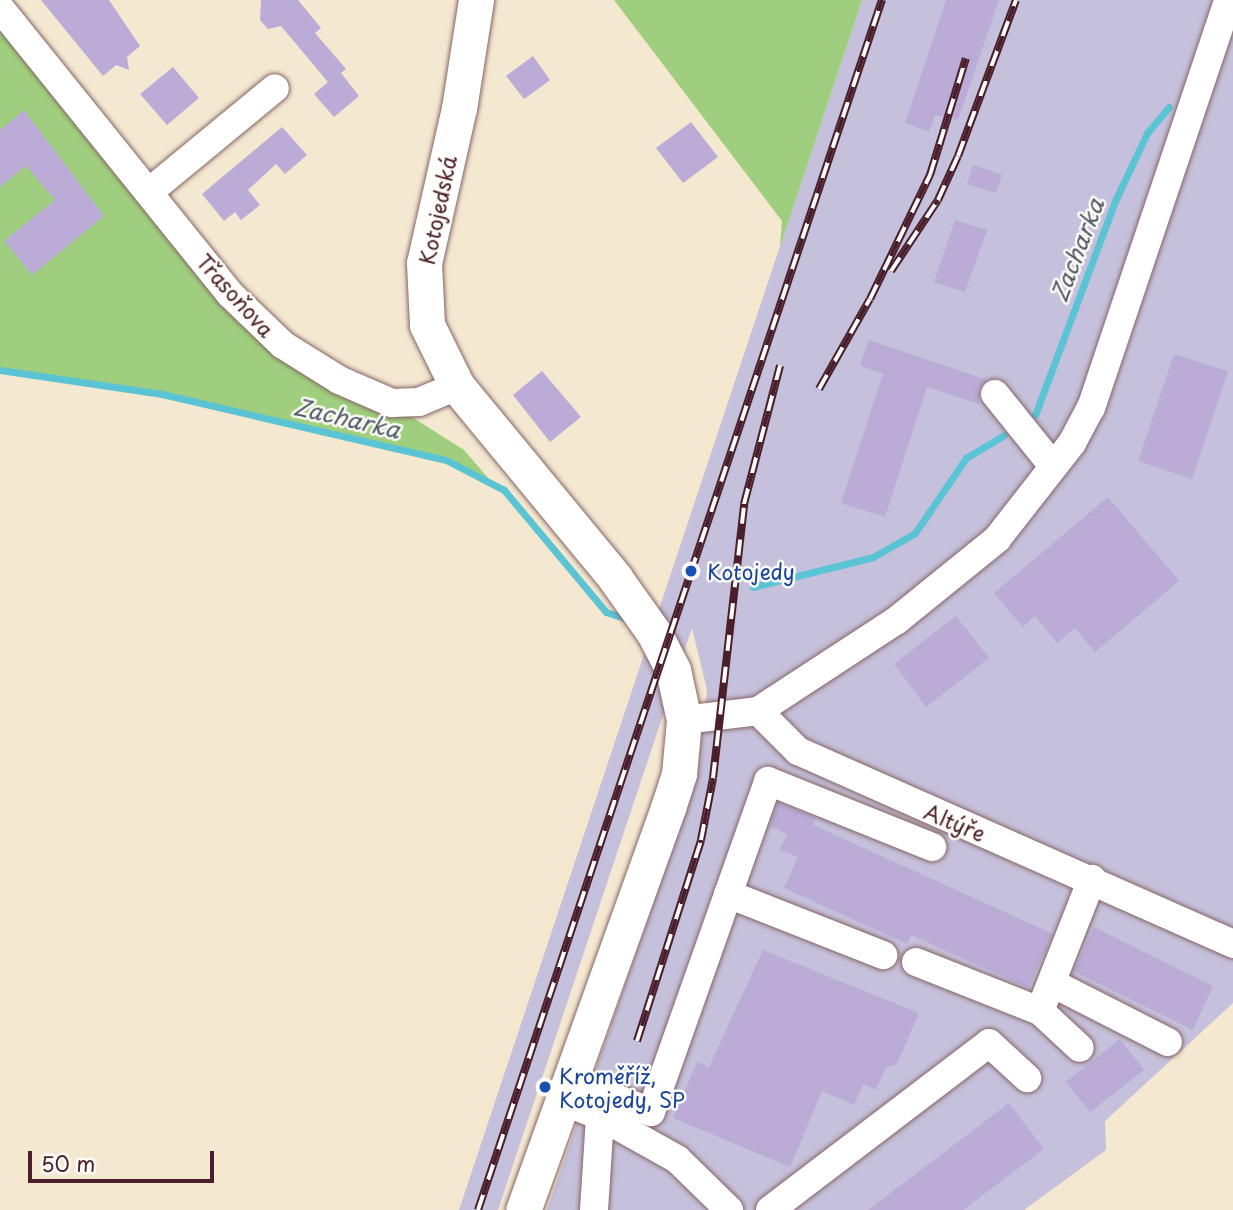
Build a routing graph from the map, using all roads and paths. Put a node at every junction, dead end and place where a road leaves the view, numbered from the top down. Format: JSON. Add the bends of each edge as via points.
{"nodes":[{"id":1,"x":476,"y":0,"type":"edge"},
{"id":2,"x":1228,"y":0,"type":"edge"},
{"id":3,"x":0,"y":8,"type":"edge"},
{"id":4,"x":275,"y":88,"type":"dead end"},
{"id":5,"x":149,"y":192,"type":"junction"},
{"id":6,"x":995,"y":394,"type":"dead end"},
{"id":7,"x":466,"y":397,"type":"junction"},
{"id":8,"x":1052,"y":465,"type":"junction"},
{"id":9,"x":758,"y":711,"type":"junction"},
{"id":10,"x":684,"y":720,"type":"junction"},
{"id":11,"x":932,"y":847,"type":"dead end"},
{"id":12,"x":1093,"y":880,"type":"junction"},
{"id":13,"x":728,"y":894,"type":"junction"},
{"id":14,"x":1233,"y":944,"type":"edge"},
{"id":15,"x":883,"y":955,"type":"dead end"},
{"id":16,"x":916,"y":962,"type":"dead end"},
{"id":17,"x":1052,"y":983,"type":"junction"},
{"id":18,"x":1040,"y":1011,"type":"junction"},
{"id":19,"x":1168,"y":1042,"type":"dead end"},
{"id":20,"x":1080,"y":1048,"type":"dead end"},
{"id":21,"x":1027,"y":1078,"type":"dead end"},
{"id":22,"x":567,"y":1091,"type":"junction"},
{"id":23,"x":600,"y":1116,"type":"junction"},
{"id":24,"x":523,"y":1210,"type":"edge"},
{"id":25,"x":594,"y":1210,"type":"edge"},
{"id":26,"x":729,"y":1210,"type":"edge"},
{"id":27,"x":770,"y":1210,"type":"edge"}],
"edges":[{"from":1,"to":7,"type":"main road","name":"Kotojedská","via":[[422,284],[434,347]]},
{"from":2,"to":8,"type":"street","via":[[1091,408],[1072,443]]},
{"from":3,"to":5,"type":"street","name":"Třasoňova"},
{"from":4,"to":5,"type":"street"},
{"from":5,"to":7,"type":"street","name":"Třasoňova","via":[[244,311],[311,365],[392,403]]},
{"from":6,"to":8,"type":"street"},
{"from":7,"to":10,"type":"main road","name":"Kotojedská","via":[[632,601],[670,660]]},
{"from":8,"to":9,"type":"street","via":[[996,538],[897,620]]},
{"from":9,"to":10,"type":"street"},
{"from":9,"to":12,"type":"street","name":"Altýře","via":[[798,751]]},
{"from":10,"to":22,"type":"main road","name":"Kotojedská","via":[[681,760],[668,808]]},
{"from":11,"to":13,"type":"street","via":[[768,781]]},
{"from":12,"to":14,"type":"street","name":"Altýře"},
{"from":12,"to":17,"type":"street"},
{"from":13,"to":15,"type":"street"},
{"from":13,"to":22,"type":"street","via":[[651,1112]]},
{"from":16,"to":18,"type":"street"},
{"from":17,"to":18,"type":"street"},
{"from":17,"to":19,"type":"street"},
{"from":18,"to":20,"type":"street"},
{"from":21,"to":27,"type":"street","via":[[989,1043]]},
{"from":22,"to":23,"type":"street"},
{"from":22,"to":24,"type":"main road","name":"Kotojedská"},
{"from":23,"to":25,"type":"street"},
{"from":23,"to":26,"type":"street","via":[[677,1159]]}]}
